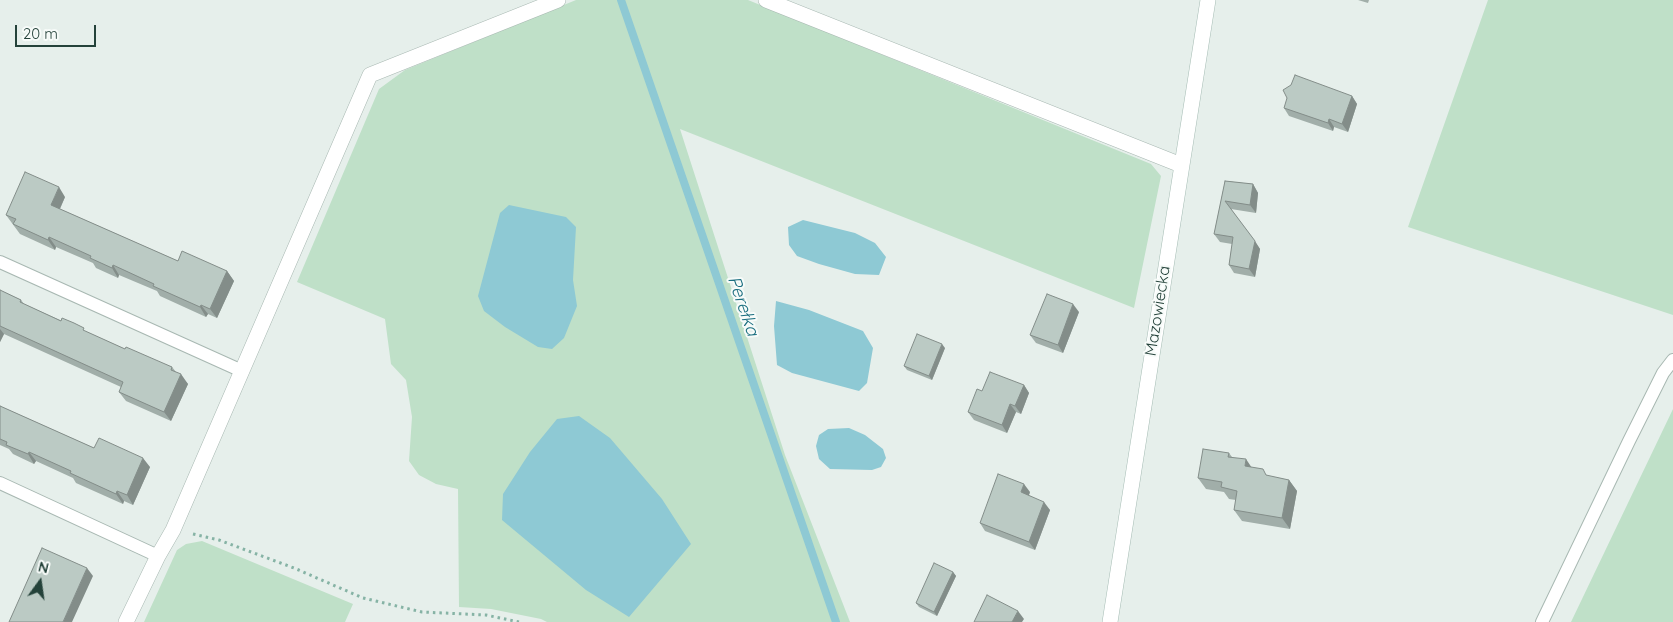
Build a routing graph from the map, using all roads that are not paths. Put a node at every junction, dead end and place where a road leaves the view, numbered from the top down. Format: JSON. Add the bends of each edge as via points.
{"nodes":[{"id":1,"x":558,"y":0,"type":"edge"},
{"id":2,"x":766,"y":0,"type":"edge"},
{"id":3,"x":1208,"y":0,"type":"edge"},
{"id":4,"x":1181,"y":165,"type":"junction"},
{"id":5,"x":0,"y":262,"type":"edge"},
{"id":6,"x":1673,"y":360,"type":"edge"},
{"id":7,"x":242,"y":371,"type":"junction"},
{"id":8,"x":0,"y":483,"type":"edge"},
{"id":9,"x":158,"y":556,"type":"junction"},
{"id":10,"x":126,"y":622,"type":"edge"},
{"id":11,"x":1110,"y":622,"type":"edge"},
{"id":12,"x":1542,"y":622,"type":"edge"}],
"edges":[{"from":1,"to":7,"type":"street","via":[[370,75]]},
{"from":2,"to":4,"type":"street"},
{"from":3,"to":4,"type":"street","name":"Mazowiecka"},
{"from":4,"to":11,"type":"street","name":"Mazowiecka"},
{"from":5,"to":7,"type":"lane"},
{"from":6,"to":12,"type":"lane","via":[[1663,373]]},
{"from":7,"to":9,"type":"street","via":[[173,530]]},
{"from":8,"to":9,"type":"lane"},
{"from":9,"to":10,"type":"street"}]}
